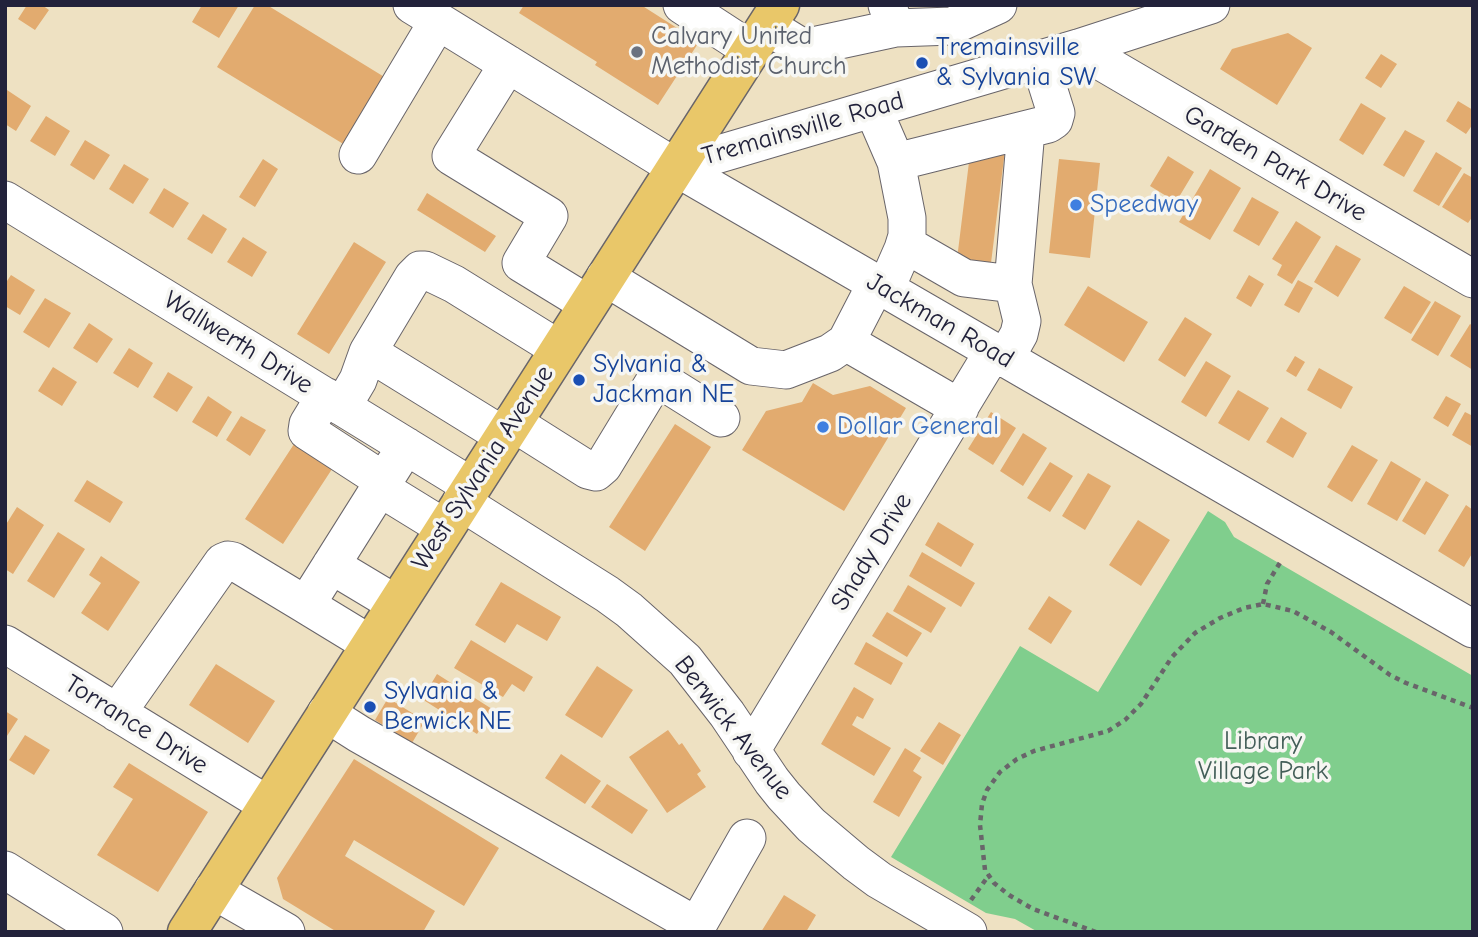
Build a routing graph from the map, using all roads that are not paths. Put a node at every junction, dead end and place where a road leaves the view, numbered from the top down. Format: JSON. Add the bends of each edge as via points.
{"nodes":[{"id":1,"x":682,"y":5,"type":"edge"},
{"id":2,"x":998,"y":5,"type":"edge"},
{"id":3,"x":1200,"y":7,"type":"edge"},
{"id":4,"x":425,"y":13,"type":"edge"},
{"id":5,"x":892,"y":17,"type":"edge"},
{"id":6,"x":766,"y":27,"type":"edge"},
{"id":7,"x":1078,"y":48,"type":"junction"},
{"id":8,"x":1039,"y":60,"type":"junction"},
{"id":9,"x":508,"y":64,"type":"junction"},
{"id":10,"x":873,"y":109,"type":"junction"},
{"id":11,"x":1026,"y":130,"type":"junction"},
{"id":12,"x":358,"y":156,"type":"dead end"},
{"id":13,"x":895,"y":162,"type":"junction"},
{"id":14,"x":675,"y":167,"type":"junction"},
{"id":15,"x":5,"y":200,"type":"edge"},
{"id":16,"x":905,"y":244,"type":"junction"},
{"id":17,"x":1473,"y":279,"type":"edge"},
{"id":18,"x":1013,"y":284,"type":"junction"},
{"id":19,"x":881,"y":287,"type":"junction"},
{"id":20,"x":596,"y":290,"type":"junction"},
{"id":21,"x":846,"y":342,"type":"junction"},
{"id":22,"x":559,"y":349,"type":"junction"},
{"id":23,"x":368,"y":352,"type":"junction"},
{"id":24,"x":999,"y":356,"type":"junction"},
{"id":25,"x":333,"y":402,"type":"junction"},
{"id":26,"x":960,"y":408,"type":"junction"},
{"id":27,"x":721,"y":418,"type":"dead end"},
{"id":28,"x":508,"y":429,"type":"junction"},
{"id":29,"x":406,"y":446,"type":"junction"},
{"id":30,"x":382,"y":485,"type":"junction"},
{"id":31,"x":459,"y":505,"type":"junction"},
{"id":32,"x":331,"y":565,"type":"junction"},
{"id":33,"x":396,"y":604,"type":"junction"},
{"id":34,"x":306,"y":605,"type":"junction"},
{"id":35,"x":1473,"y":629,"type":"edge"},
{"id":36,"x":5,"y":644,"type":"edge"},
{"id":37,"x":370,"y":644,"type":"junction"},
{"id":38,"x":117,"y":713,"type":"junction"},
{"id":39,"x":326,"y":713,"type":"junction"},
{"id":40,"x":751,"y":751,"type":"junction"},
{"id":41,"x":268,"y":805,"type":"junction"},
{"id":42,"x":747,"y":838,"type":"dead end"},
{"id":43,"x":5,"y":870,"type":"edge"},
{"id":44,"x":213,"y":890,"type":"junction"},
{"id":45,"x":968,"y":918,"type":"edge"},
{"id":46,"x":104,"y":932,"type":"edge"},
{"id":47,"x":187,"y":932,"type":"edge"},
{"id":48,"x":286,"y":932,"type":"edge"}],
"edges":[{"from":1,"to":6,"type":"street"},
{"from":2,"to":5,"type":"street","via":[[952,26]]},
{"from":3,"to":7,"type":"street","name":"Tremainsville Road"},
{"from":4,"to":9,"type":"street","name":"Jackman Road"},
{"from":4,"to":12,"type":"street"},
{"from":5,"to":6,"type":"street","via":[[803,48]]},
{"from":6,"to":14,"type":"main road","name":"West Sylvania Avenue"},
{"from":7,"to":8,"type":"street","name":"Tremainsville Road"},
{"from":7,"to":17,"type":"street","name":"Garden Park Drive"},
{"from":8,"to":10,"type":"street","name":"Tremainsville Road"},
{"from":8,"to":11,"type":"street","via":[[1056,113],[1048,124]]},
{"from":9,"to":14,"type":"street","name":"Jackman Road"},
{"from":9,"to":20,"type":"street","via":[[451,156],[549,216],[521,263]]},
{"from":10,"to":13,"type":"street"},
{"from":10,"to":14,"type":"street","name":"Tremainsville Road"},
{"from":11,"to":13,"type":"street"},
{"from":11,"to":18,"type":"street","name":"Shady Drive"},
{"from":13,"to":16,"type":"street","via":[[907,218]]},
{"from":14,"to":19,"type":"street","name":"Jackman Road"},
{"from":14,"to":20,"type":"main road","name":"West Sylvania Avenue"},
{"from":15,"to":25,"type":"street","name":"Wallwerth Drive"},
{"from":16,"to":18,"type":"street","via":[[964,278]]},
{"from":16,"to":19,"type":"street"},
{"from":18,"to":24,"type":"street","name":"Shady Drive","via":[[1022,321],[1019,334]]},
{"from":19,"to":21,"type":"street"},
{"from":19,"to":24,"type":"street","name":"Jackman Road"},
{"from":20,"to":21,"type":"street","via":[[751,366],[786,370]]},
{"from":20,"to":22,"type":"main road","name":"West Sylvania Avenue"},
{"from":21,"to":26,"type":"street"},
{"from":22,"to":23,"type":"street","via":[[425,270],[412,277]]},
{"from":22,"to":28,"type":"main road","name":"West Sylvania Avenue"},
{"from":23,"to":25,"type":"street","via":[[358,380]]},
{"from":23,"to":28,"type":"street"},
{"from":24,"to":26,"type":"street","name":"Shady Drive"},
{"from":24,"to":35,"type":"street","name":"Jackman Road"},
{"from":25,"to":29,"type":"street","name":"Wallwerth Drive"},
{"from":25,"to":30,"type":"street","via":[[307,424],[307,431]]},
{"from":26,"to":40,"type":"street","name":"Shady Drive"},
{"from":27,"to":28,"type":"street","via":[[662,381],[654,382],[596,472]]},
{"from":28,"to":31,"type":"main road","name":"West Sylvania Avenue"},
{"from":29,"to":30,"type":"street"},
{"from":29,"to":31,"type":"street","name":"Wallwerth Drive"},
{"from":30,"to":31,"type":"street"},
{"from":30,"to":32,"type":"street"},
{"from":31,"to":33,"type":"main road","name":"West Sylvania Avenue"},
{"from":31,"to":40,"type":"street","name":"Berwick Avenue","via":[[607,594],[652,629],[685,660]]},
{"from":32,"to":33,"type":"street"},
{"from":32,"to":34,"type":"street"},
{"from":33,"to":37,"type":"main road","name":"West Sylvania Avenue"},
{"from":34,"to":37,"type":"street"},
{"from":34,"to":38,"type":"street","via":[[233,561],[223,562]]},
{"from":36,"to":38,"type":"street","name":"Torrance Drive"},
{"from":37,"to":39,"type":"main road","name":"West Sylvania Avenue"},
{"from":38,"to":41,"type":"street","name":"Torrance Drive"},
{"from":39,"to":41,"type":"main road","name":"West Sylvania Avenue"},
{"from":39,"to":42,"type":"street","via":[[697,926]]},
{"from":40,"to":45,"type":"street","name":"Berwick Avenue","via":[[784,796],[840,851],[879,880]]},
{"from":41,"to":44,"type":"main road","name":"West Sylvania Avenue"},
{"from":43,"to":46,"type":"street"},
{"from":44,"to":47,"type":"main road","name":"West Sylvania Avenue"},
{"from":44,"to":48,"type":"street"}]}
